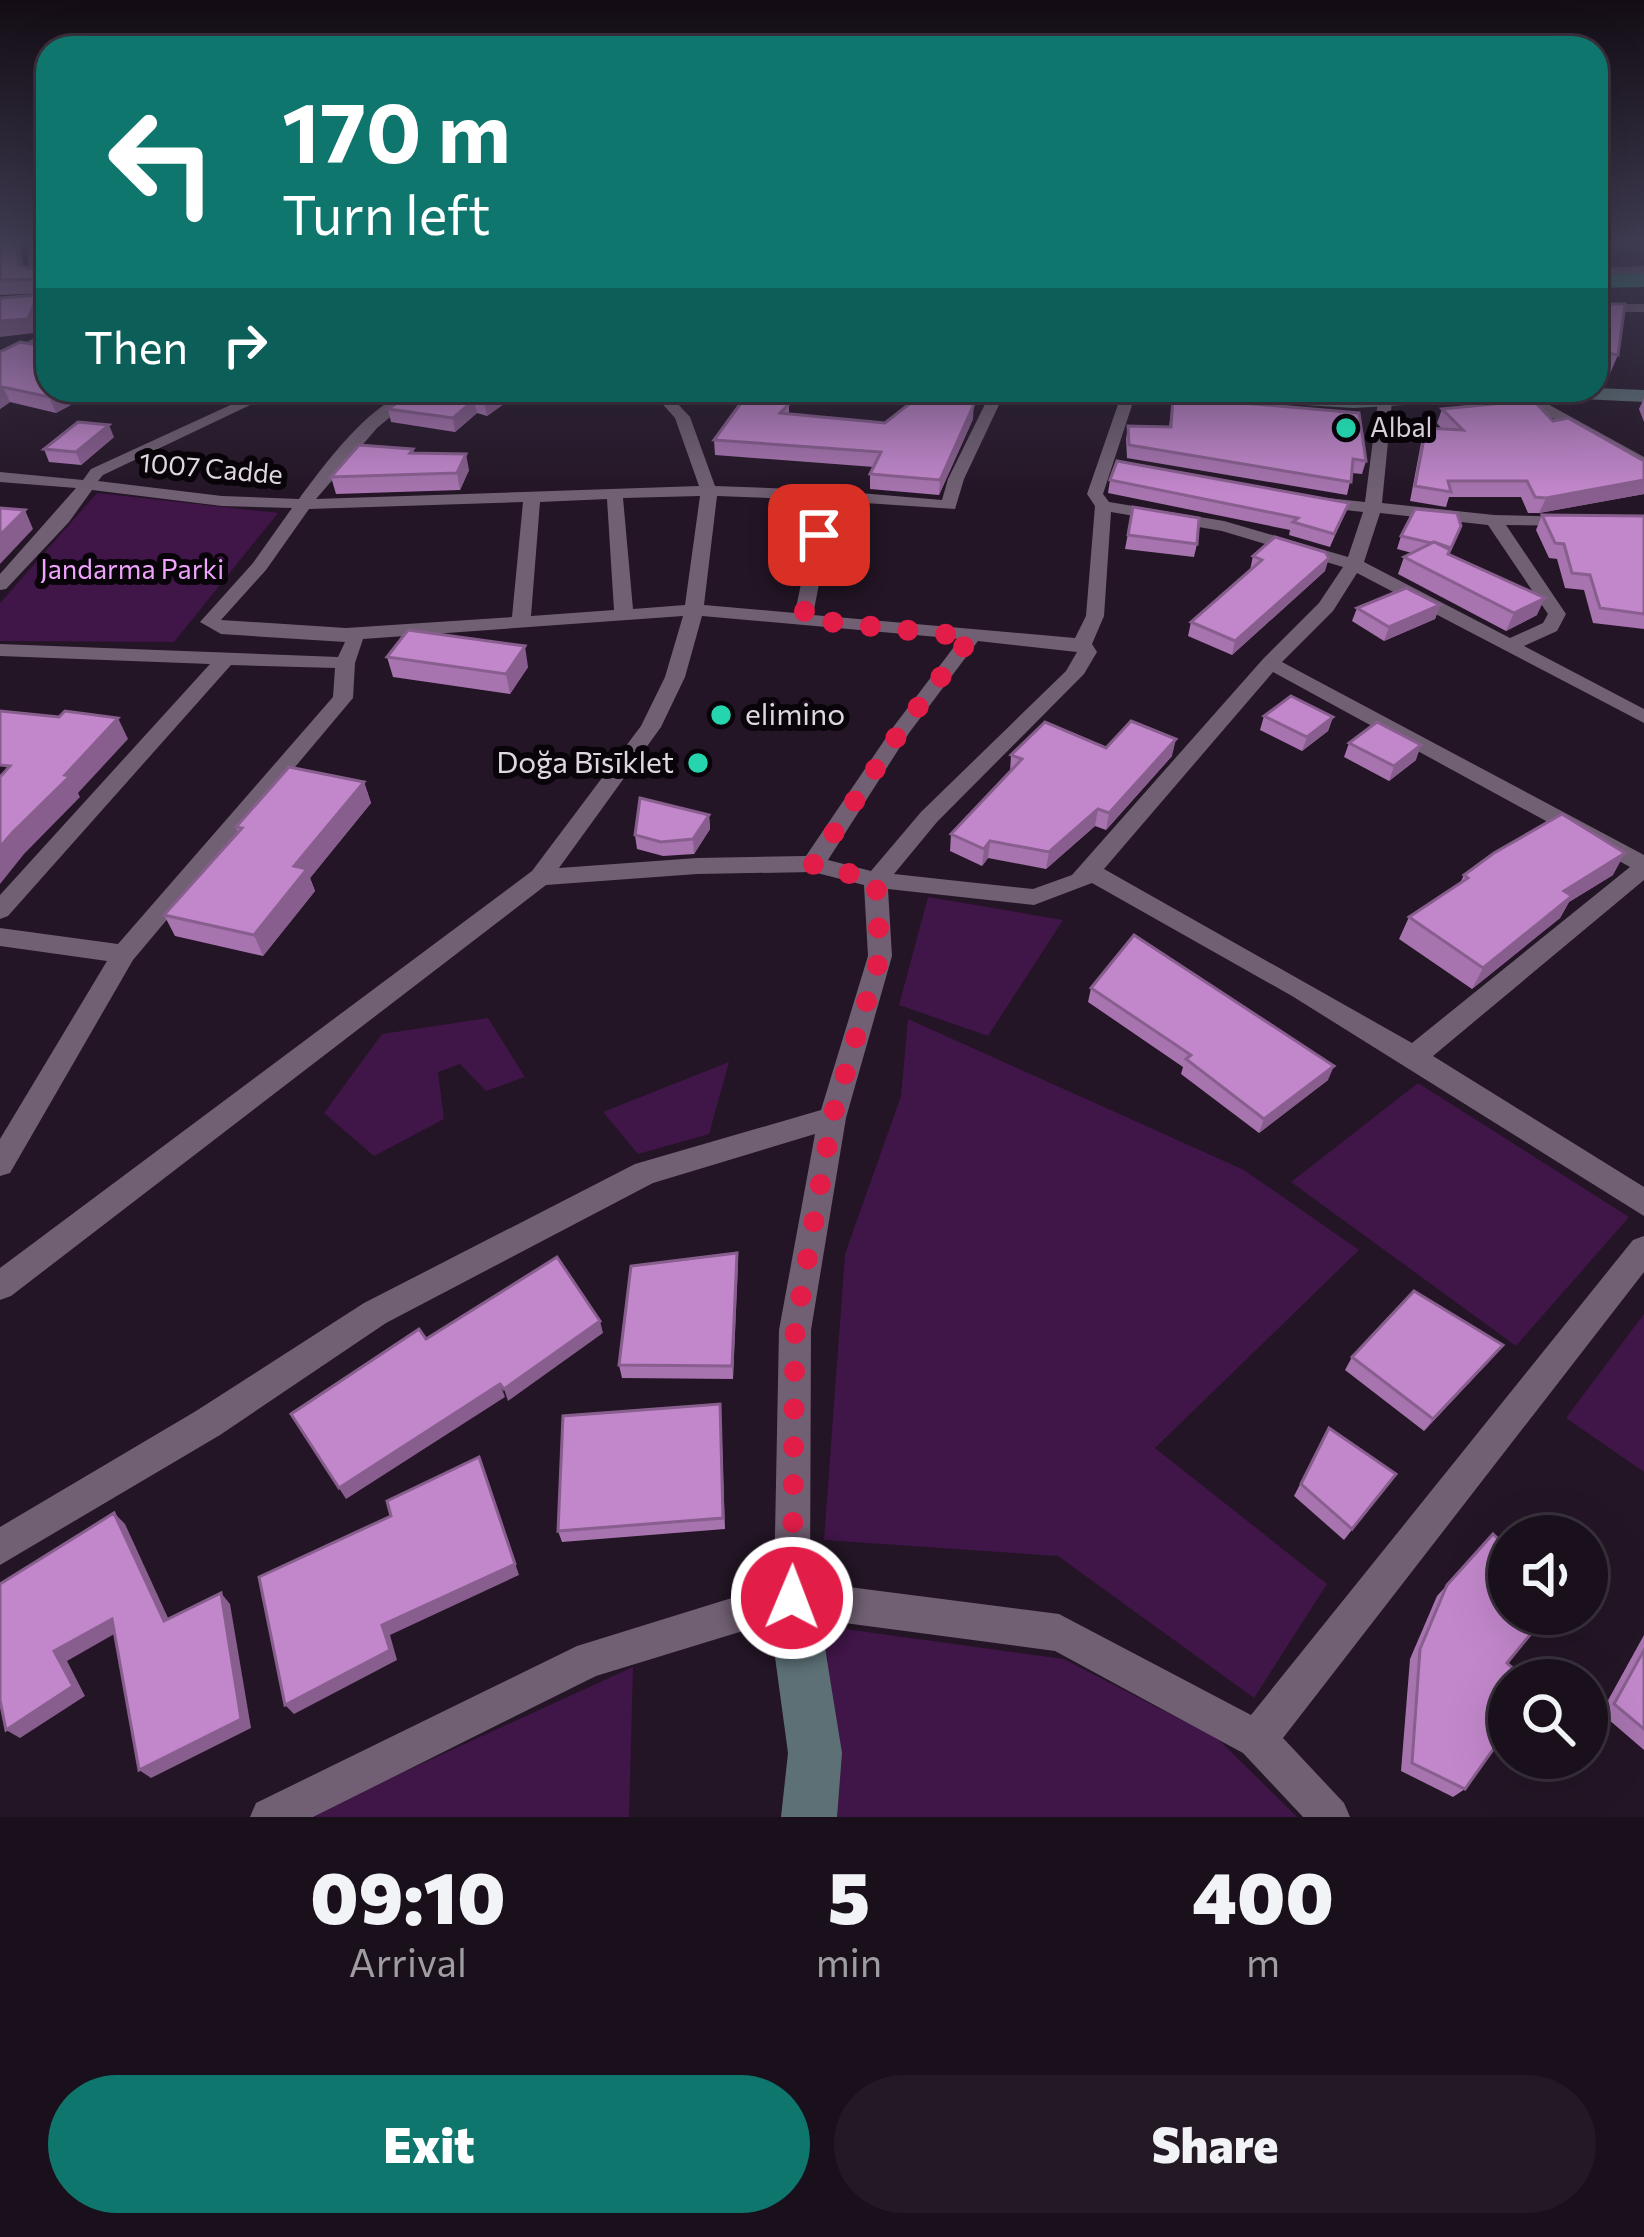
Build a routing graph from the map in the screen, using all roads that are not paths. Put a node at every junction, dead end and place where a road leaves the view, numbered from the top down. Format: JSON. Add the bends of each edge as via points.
{"nodes":[{"id":1,"x":36,"y":342,"type":"edge"},
{"id":2,"x":0,"y":362,"type":"edge"},
{"id":3,"x":1608,"y":395,"type":"edge"},
{"id":4,"x":1644,"y":396,"type":"edge"},
{"id":5,"x":248,"y":402,"type":"edge"},
{"id":6,"x":397,"y":402,"type":"edge"},
{"id":7,"x":668,"y":402,"type":"edge"},
{"id":8,"x":993,"y":402,"type":"edge"},
{"id":9,"x":1126,"y":402,"type":"edge"},
{"id":10,"x":1385,"y":402,"type":"edge"},
{"id":11,"x":1525,"y":402,"type":"edge"},
{"id":12,"x":1105,"y":463,"type":"junction"},
{"id":13,"x":1644,"y":463,"type":"edge"},
{"id":14,"x":1127,"y":467,"type":"edge"},
{"id":15,"x":0,"y":477,"type":"edge"},
{"id":16,"x":87,"y":482,"type":"junction"},
{"id":17,"x":710,"y":491,"type":"junction"},
{"id":18,"x":827,"y":493,"type":"junction"},
{"id":19,"x":615,"y":496,"type":"junction"},
{"id":20,"x":1305,"y":499,"type":"edge"},
{"id":21,"x":532,"y":500,"type":"junction"},
{"id":22,"x":302,"y":504,"type":"junction"},
{"id":23,"x":1103,"y":506,"type":"junction"},
{"id":24,"x":1373,"y":508,"type":"junction"},
{"id":25,"x":1494,"y":520,"type":"junction"},
{"id":26,"x":1588,"y":521,"type":"edge"},
{"id":27,"x":1354,"y":564,"type":"junction"},
{"id":28,"x":0,"y":585,"type":"edge"},
{"id":29,"x":694,"y":610,"type":"junction"},
{"id":30,"x":624,"y":615,"type":"junction"},
{"id":31,"x":803,"y":619,"type":"junction"},
{"id":32,"x":521,"y":622,"type":"junction"},
{"id":33,"x":346,"y":634,"type":"junction"},
{"id":34,"x":971,"y":637,"type":"junction"},
{"id":35,"x":1082,"y":644,"type":"junction"},
{"id":36,"x":1509,"y":646,"type":"junction"},
{"id":37,"x":0,"y":650,"type":"edge"},
{"id":38,"x":226,"y":658,"type":"junction"},
{"id":39,"x":345,"y":663,"type":"junction"},
{"id":40,"x":1270,"y":663,"type":"junction"},
{"id":41,"x":1644,"y":717,"type":"edge"},
{"id":42,"x":813,"y":865,"type":"junction"},
{"id":43,"x":1644,"y":867,"type":"edge"},
{"id":44,"x":1089,"y":871,"type":"junction"},
{"id":45,"x":540,"y":877,"type":"junction"},
{"id":46,"x":876,"y":880,"type":"junction"},
{"id":47,"x":0,"y":910,"type":"edge"},
{"id":48,"x":0,"y":938,"type":"edge"},
{"id":49,"x":124,"y":954,"type":"junction"},
{"id":50,"x":1416,"y":1055,"type":"junction"},
{"id":51,"x":832,"y":1118,"type":"junction"},
{"id":52,"x":0,"y":1164,"type":"edge"},
{"id":53,"x":1644,"y":1203,"type":"edge"},
{"id":54,"x":1644,"y":1249,"type":"edge"},
{"id":55,"x":0,"y":1286,"type":"edge"},
{"id":56,"x":0,"y":1547,"type":"edge"},
{"id":57,"x":792,"y":1598,"type":"junction"},
{"id":58,"x":1257,"y":1738,"type":"junction"},
{"id":59,"x":270,"y":1817,"type":"edge"},
{"id":60,"x":809,"y":1817,"type":"edge"},
{"id":61,"x":1330,"y":1817,"type":"edge"}],
"edges":[{"from":1,"to":2,"type":"street"},
{"from":3,"to":4,"type":"main road"},
{"from":5,"to":16,"type":"street","via":[[120,458]]},
{"from":6,"to":22,"type":"street"},
{"from":7,"to":17,"type":"street","via":[[682,417]]},
{"from":8,"to":18,"type":"street","name":"1007 Cadde","via":[[949,505]]},
{"from":9,"to":12,"type":"street"},
{"from":10,"to":24,"type":"street"},
{"from":11,"to":13,"type":"street"},
{"from":12,"to":14,"type":"street"},
{"from":12,"to":23,"type":"street","via":[[1095,494]]},
{"from":15,"to":16,"type":"street","name":"1007 Cadde"},
{"from":16,"to":22,"type":"street","name":"1007 Cadde","via":[[194,499]]},
{"from":16,"to":28,"type":"street"},
{"from":17,"to":18,"type":"street","name":"1007 Cadde"},
{"from":17,"to":19,"type":"street","name":"1007 Cadde"},
{"from":17,"to":29,"type":"street"},
{"from":18,"to":31,"type":"street"},
{"from":19,"to":21,"type":"street","name":"1007 Cadde"},
{"from":19,"to":30,"type":"street"},
{"from":20,"to":24,"type":"street"},
{"from":21,"to":22,"type":"street","name":"1007 Cadde"},
{"from":21,"to":32,"type":"street"},
{"from":22,"to":33,"type":"street","via":[[209,622]]},
{"from":23,"to":27,"type":"street","via":[[1224,526]]},
{"from":23,"to":35,"type":"street","via":[[1095,616]]},
{"from":24,"to":25,"type":"street"},
{"from":24,"to":27,"type":"street"},
{"from":25,"to":26,"type":"street"},
{"from":25,"to":36,"type":"street","via":[[1557,614],[1550,627]]},
{"from":27,"to":36,"type":"street"},
{"from":27,"to":40,"type":"street","via":[[1326,607]]},
{"from":29,"to":30,"type":"street"},
{"from":29,"to":31,"type":"street"},
{"from":29,"to":45,"type":"street","via":[[651,728]]},
{"from":30,"to":32,"type":"street"},
{"from":31,"to":34,"type":"street"},
{"from":32,"to":33,"type":"street"},
{"from":33,"to":39,"type":"street","via":[[355,641]]},
{"from":34,"to":35,"type":"street"},
{"from":34,"to":42,"type":"street"},
{"from":35,"to":46,"type":"street","via":[[1087,652],[1074,674]]},
{"from":36,"to":41,"type":"street"},
{"from":37,"to":38,"type":"street"},
{"from":38,"to":39,"type":"street"},
{"from":38,"to":47,"type":"street"},
{"from":39,"to":49,"type":"street","via":[[343,698]]},
{"from":40,"to":43,"type":"street"},
{"from":40,"to":44,"type":"street"},
{"from":42,"to":45,"type":"street"},
{"from":42,"to":46,"type":"street"},
{"from":43,"to":50,"type":"street"},
{"from":44,"to":46,"type":"street","via":[[1034,897]]},
{"from":44,"to":50,"type":"street"},
{"from":45,"to":55,"type":"street"},
{"from":46,"to":51,"type":"street","via":[[880,956]]},
{"from":48,"to":49,"type":"street"},
{"from":49,"to":52,"type":"street"},
{"from":50,"to":53,"type":"street"},
{"from":51,"to":56,"type":"street","via":[[645,1173],[375,1313]]},
{"from":51,"to":57,"type":"street","via":[[795,1330]]},
{"from":54,"to":58,"type":"street"},
{"from":57,"to":58,"type":"street","via":[[1059,1633]]},
{"from":57,"to":59,"type":"street","via":[[590,1659]]},
{"from":57,"to":60,"type":"main road","via":[[815,1753]]},
{"from":58,"to":61,"type":"street"}]}
